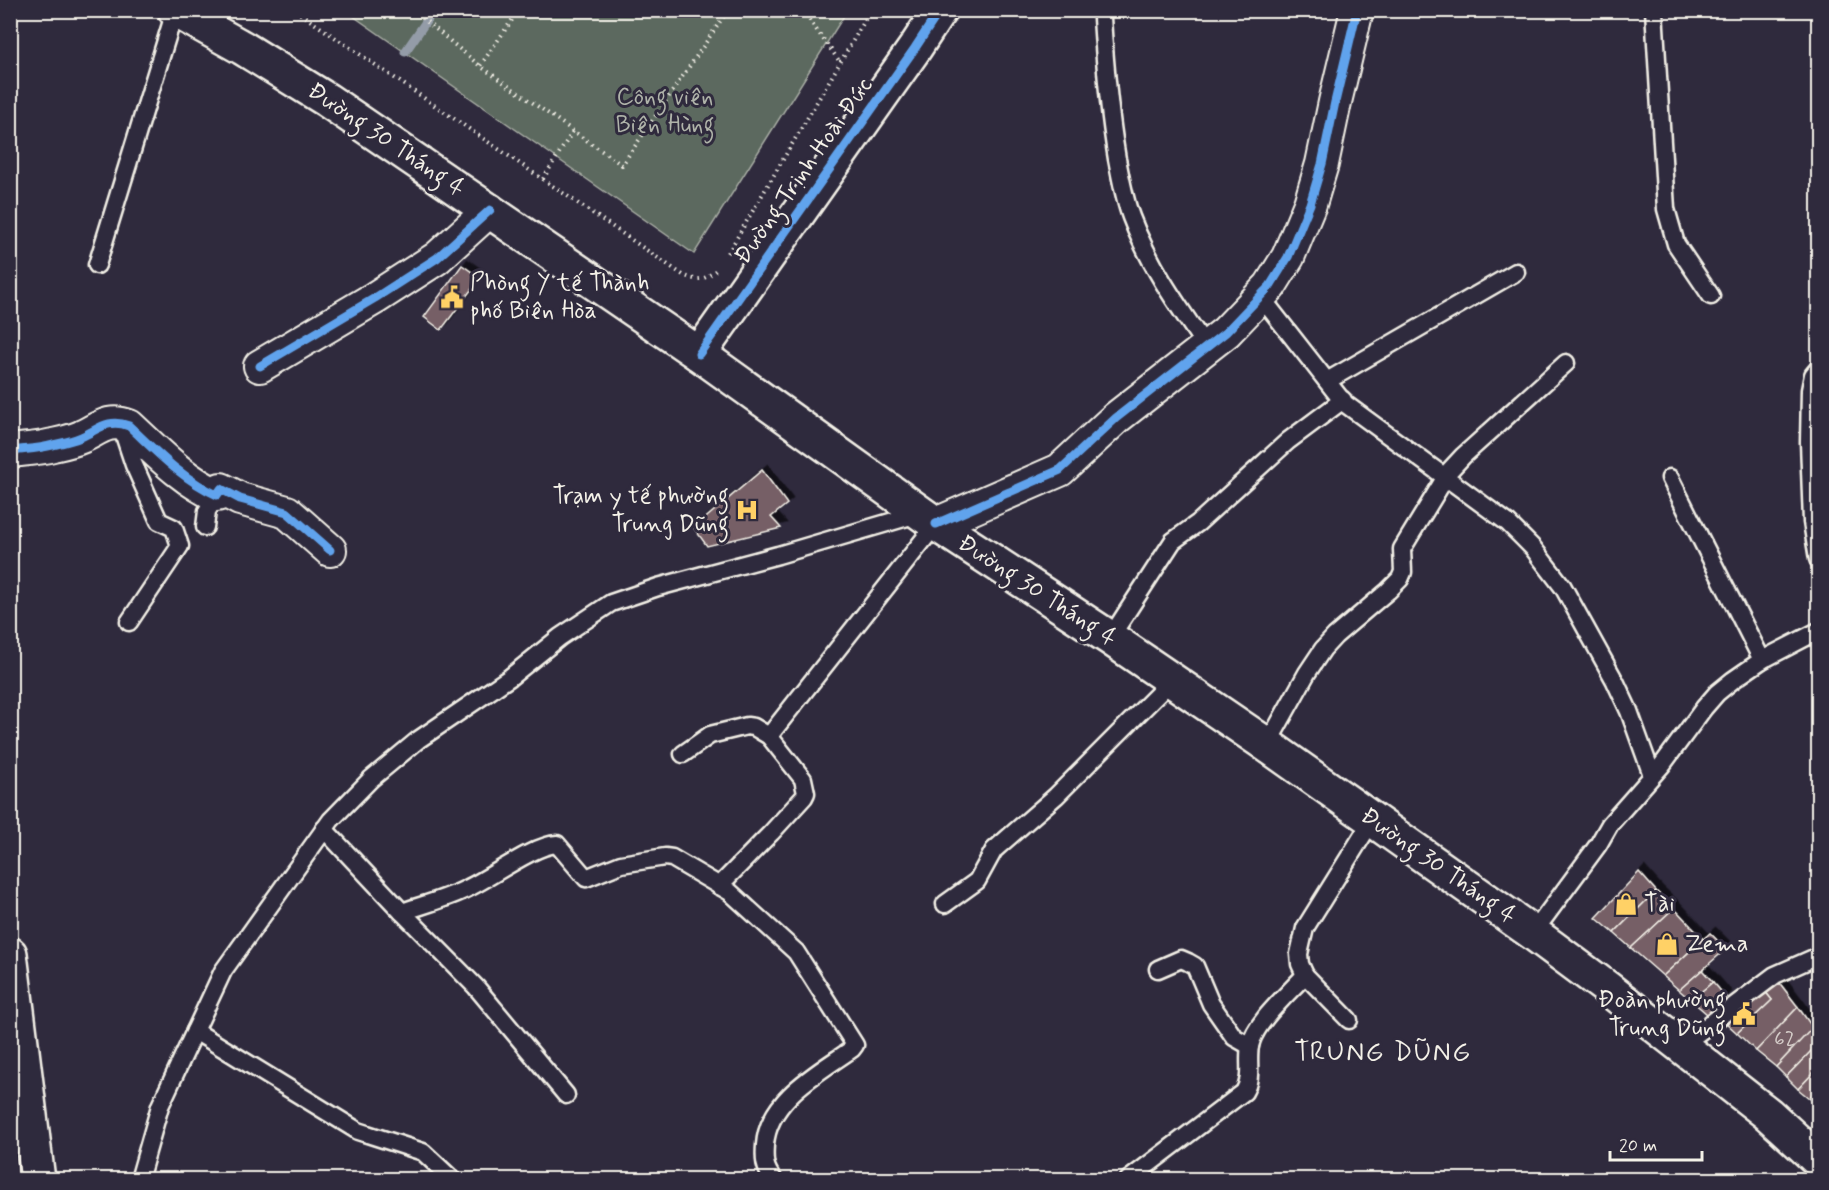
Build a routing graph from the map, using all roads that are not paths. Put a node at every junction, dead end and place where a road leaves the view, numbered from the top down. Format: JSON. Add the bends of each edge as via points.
{"nodes":[{"id":1,"x":940,"y":10,"type":"edge"},
{"id":2,"x":1357,"y":10,"type":"edge"},
{"id":3,"x":1654,"y":10,"type":"edge"},
{"id":4,"x":175,"y":11,"type":"edge"},
{"id":5,"x":1102,"y":18,"type":"dead end"},
{"id":6,"x":490,"y":210,"type":"junction"},
{"id":7,"x":98,"y":266,"type":"dead end"},
{"id":8,"x":1516,"y":272,"type":"dead end"},
{"id":9,"x":1711,"y":296,"type":"dead end"},
{"id":10,"x":1261,"y":297,"type":"junction"},
{"id":11,"x":1207,"y":348,"type":"junction"},
{"id":12,"x":699,"y":354,"type":"junction"},
{"id":13,"x":1566,"y":363,"type":"dead end"},
{"id":14,"x":260,"y":366,"type":"dead end"},
{"id":15,"x":1818,"y":369,"type":"edge"},
{"id":16,"x":1327,"y":381,"type":"junction"},
{"id":17,"x":1342,"y":400,"type":"junction"},
{"id":18,"x":120,"y":423,"type":"junction"},
{"id":19,"x":10,"y":451,"type":"edge"},
{"id":20,"x":1814,"y":463,"type":"edge"},
{"id":21,"x":1446,"y":478,"type":"junction"},
{"id":22,"x":1670,"y":478,"type":"dead end"},
{"id":23,"x":217,"y":495,"type":"junction"},
{"id":24,"x":929,"y":519,"type":"junction"},
{"id":25,"x":205,"y":527,"type":"dead end"},
{"id":26,"x":330,"y":550,"type":"dead end"},
{"id":27,"x":1818,"y":559,"type":"edge"},
{"id":28,"x":129,"y":622,"type":"dead end"},
{"id":29,"x":1818,"y":631,"type":"edge"},
{"id":30,"x":1110,"y":638,"type":"junction"},
{"id":31,"x":1762,"y":660,"type":"junction"},
{"id":32,"x":1172,"y":680,"type":"junction"},
{"id":33,"x":769,"y":736,"type":"junction"},
{"id":34,"x":1267,"y":745,"type":"junction"},
{"id":35,"x":683,"y":754,"type":"dead end"},
{"id":36,"x":1652,"y":775,"type":"junction"},
{"id":37,"x":1373,"y":819,"type":"junction"},
{"id":38,"x":324,"y":829,"type":"junction"},
{"id":39,"x":719,"y":886,"type":"junction"},
{"id":40,"x":945,"y":904,"type":"dead end"},
{"id":41,"x":402,"y":912,"type":"junction"},
{"id":42,"x":1533,"y":933,"type":"junction"},
{"id":43,"x":10,"y":954,"type":"edge"},
{"id":44,"x":1818,"y":956,"type":"edge"},
{"id":45,"x":1158,"y":969,"type":"dead end"},
{"id":46,"x":1305,"y":975,"type":"junction"},
{"id":47,"x":1349,"y":1020,"type":"dead end"},
{"id":48,"x":195,"y":1031,"type":"junction"},
{"id":49,"x":1682,"y":1045,"type":"junction"},
{"id":50,"x":1250,"y":1046,"type":"junction"},
{"id":51,"x":566,"y":1095,"type":"dead end"},
{"id":52,"x":1818,"y":1160,"type":"edge"},
{"id":53,"x":38,"y":1179,"type":"edge"},
{"id":54,"x":139,"y":1179,"type":"edge"},
{"id":55,"x":453,"y":1179,"type":"edge"},
{"id":56,"x":774,"y":1179,"type":"edge"},
{"id":57,"x":1132,"y":1179,"type":"edge"}],
"edges":[{"from":1,"to":12,"type":"main road","name":"Đường Trịnh Hoài Đức"},
{"from":2,"to":10,"type":"street","via":[[1310,204],[1288,257]]},
{"from":3,"to":9,"type":"lane","via":[[1666,209],[1676,244]]},
{"from":4,"to":6,"type":"main road","name":"Đường 30 Tháng 4","via":[[308,88]]},
{"from":4,"to":7,"type":"lane"},
{"from":5,"to":11,"type":"lane","via":[[1111,123],[1122,189],[1149,258]]},
{"from":6,"to":12,"type":"main road","name":"Đường 30 Tháng 4"},
{"from":6,"to":14,"type":"street","via":[[437,258]]},
{"from":8,"to":16,"type":"lane"},
{"from":10,"to":11,"type":"street"},
{"from":10,"to":16,"type":"lane"},
{"from":11,"to":24,"type":"street","via":[[1116,418],[1060,470]]},
{"from":12,"to":24,"type":"main road","name":"Đường 30 Tháng 4"},
{"from":13,"to":21,"type":"lane","via":[[1463,456]]},
{"from":15,"to":20,"type":"lane","via":[[1810,390]]},
{"from":16,"to":17,"type":"lane"},
{"from":17,"to":21,"type":"lane"},
{"from":17,"to":30,"type":"lane","via":[[1288,441],[1173,541]]},
{"from":18,"to":19,"type":"street","via":[[110,423],[51,446]]},
{"from":18,"to":23,"type":"street"},
{"from":18,"to":28,"type":"lane","via":[[159,521],[174,528],[180,546]]},
{"from":20,"to":27,"type":"lane","via":[[1812,522]]},
{"from":21,"to":34,"type":"lane","via":[[1402,549],[1400,579],[1323,649]]},
{"from":21,"to":36,"type":"lane","via":[[1517,531],[1563,587],[1622,694]]},
{"from":22,"to":31,"type":"lane"},
{"from":23,"to":25,"type":"lane","via":[[207,511]]},
{"from":23,"to":26,"type":"street","via":[[222,489],[240,499],[287,512]]},
{"from":24,"to":30,"type":"main road","name":"Đường 30 Tháng 4"},
{"from":24,"to":33,"type":"lane"},
{"from":24,"to":38,"type":"lane","via":[[778,555],[611,603],[418,740],[371,778]]},
{"from":29,"to":31,"type":"lane"},
{"from":30,"to":32,"type":"main road","name":"Đường 30 Tháng 4"},
{"from":31,"to":36,"type":"lane","via":[[1717,693]]},
{"from":32,"to":34,"type":"main road","name":"Đường 30 Tháng 4"},
{"from":32,"to":40,"type":"lane","via":[[1056,796],[994,850],[977,881]]},
{"from":33,"to":35,"type":"lane","via":[[747,726],[710,735]]},
{"from":33,"to":39,"type":"lane","via":[[803,778],[806,793]]},
{"from":34,"to":37,"type":"main road","name":"Đường 30 Tháng 4"},
{"from":36,"to":42,"type":"lane","via":[[1610,824]]},
{"from":37,"to":42,"type":"main road","name":"Đường 30 Tháng 4"},
{"from":37,"to":46,"type":"lane","via":[[1305,928],[1299,954]]},
{"from":38,"to":41,"type":"lane"},
{"from":38,"to":48,"type":"lane","via":[[223,971]]},
{"from":39,"to":41,"type":"lane","via":[[665,857],[621,864],[586,878],[552,844],[463,891]]},
{"from":39,"to":56,"type":"lane","via":[[795,952],[855,1044],[795,1091],[773,1118],[765,1137],[764,1162]]},
{"from":41,"to":51,"type":"lane","via":[[476,987]]},
{"from":42,"to":49,"type":"main road","name":"Đường 30 Tháng 4"},
{"from":43,"to":53,"type":"main road"},
{"from":44,"to":49,"type":"lane","via":[[1775,975]]},
{"from":45,"to":50,"type":"lane","via":[[1181,959],[1195,966],[1211,1004],[1234,1037]]},
{"from":46,"to":47,"type":"lane"},
{"from":46,"to":50,"type":"lane","via":[[1258,1026]]},
{"from":48,"to":54,"type":"lane","via":[[160,1106]]},
{"from":48,"to":55,"type":"lane","via":[[358,1131],[423,1152]]},
{"from":49,"to":52,"type":"main road","name":"Đường 30 Tháng 4"},
{"from":50,"to":57,"type":"lane","via":[[1249,1081],[1244,1092]]}]}
